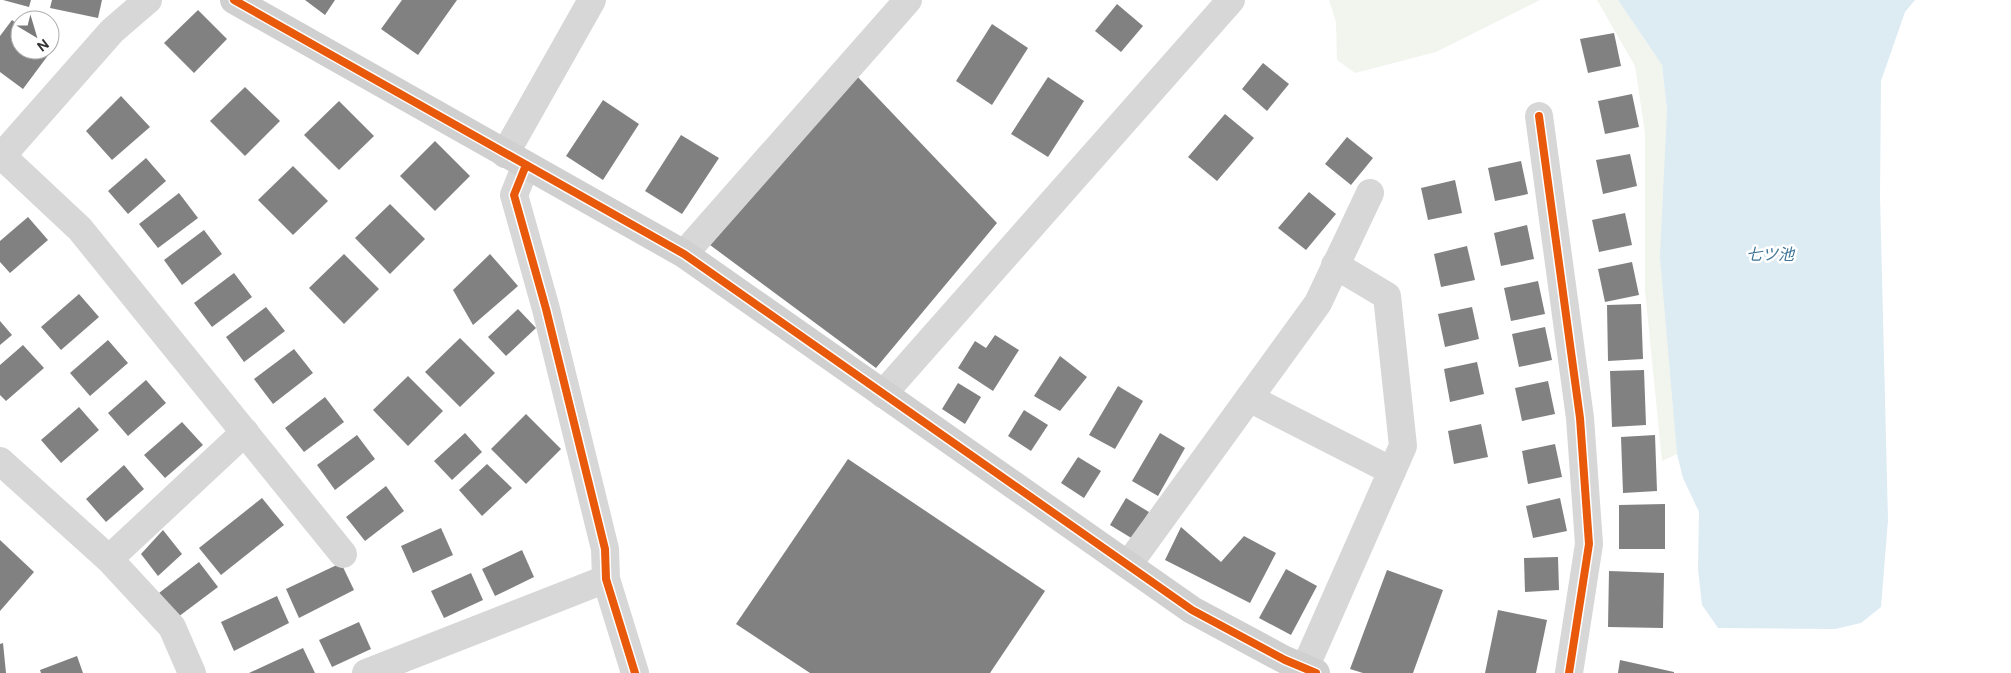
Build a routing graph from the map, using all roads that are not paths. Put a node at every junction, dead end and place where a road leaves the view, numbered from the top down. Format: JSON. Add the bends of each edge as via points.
{"nodes":[{"id":1,"x":148,"y":0,"type":"edge"},
{"id":2,"x":234,"y":0,"type":"edge"},
{"id":3,"x":592,"y":0,"type":"edge"},
{"id":4,"x":908,"y":0,"type":"edge"},
{"id":5,"x":1231,"y":0,"type":"edge"},
{"id":6,"x":1539,"y":116,"type":"dead end"},
{"id":7,"x":1,"y":157,"type":"edge"},
{"id":8,"x":516,"y":160,"type":"junction"},
{"id":9,"x":1370,"y":193,"type":"dead end"},
{"id":10,"x":684,"y":254,"type":"junction"},
{"id":11,"x":1335,"y":265,"type":"junction"},
{"id":12,"x":883,"y":394,"type":"junction"},
{"id":13,"x":1249,"y":398,"type":"junction"},
{"id":14,"x":245,"y":432,"type":"junction"},
{"id":15,"x":0,"y":461,"type":"edge"},
{"id":16,"x":1392,"y":471,"type":"junction"},
{"id":17,"x":343,"y":554,"type":"dead end"},
{"id":18,"x":109,"y":560,"type":"junction"},
{"id":19,"x":1128,"y":565,"type":"junction"},
{"id":20,"x":606,"y":579,"type":"junction"},
{"id":21,"x":380,"y":670,"type":"edge"},
{"id":22,"x":1310,"y":671,"type":"edge"},
{"id":23,"x":192,"y":673,"type":"edge"},
{"id":24,"x":635,"y":673,"type":"edge"},
{"id":25,"x":1569,"y":673,"type":"edge"}],
"edges":[{"from":1,"to":7,"type":"street","via":[[112,31]]},
{"from":2,"to":8,"type":"street"},
{"from":3,"to":8,"type":"street"},
{"from":4,"to":10,"type":"street"},
{"from":5,"to":12,"type":"street"},
{"from":6,"to":25,"type":"street","via":[[1580,418],[1589,544]]},
{"from":7,"to":14,"type":"street","via":[[80,229]]},
{"from":8,"to":10,"type":"street"},
{"from":8,"to":20,"type":"street","via":[[514,195],[546,309],[605,549]]},
{"from":9,"to":11,"type":"street"},
{"from":10,"to":12,"type":"street"},
{"from":11,"to":13,"type":"street","via":[[1318,304]]},
{"from":11,"to":16,"type":"street","via":[[1387,296],[1403,446]]},
{"from":12,"to":19,"type":"street"},
{"from":13,"to":16,"type":"street"},
{"from":13,"to":19,"type":"street"},
{"from":14,"to":17,"type":"street"},
{"from":14,"to":18,"type":"street"},
{"from":15,"to":18,"type":"street"},
{"from":16,"to":22,"type":"street"},
{"from":18,"to":23,"type":"street","via":[[172,627]]},
{"from":19,"to":22,"type":"street","via":[[1192,610]]},
{"from":20,"to":21,"type":"street"},
{"from":20,"to":24,"type":"street"}]}
